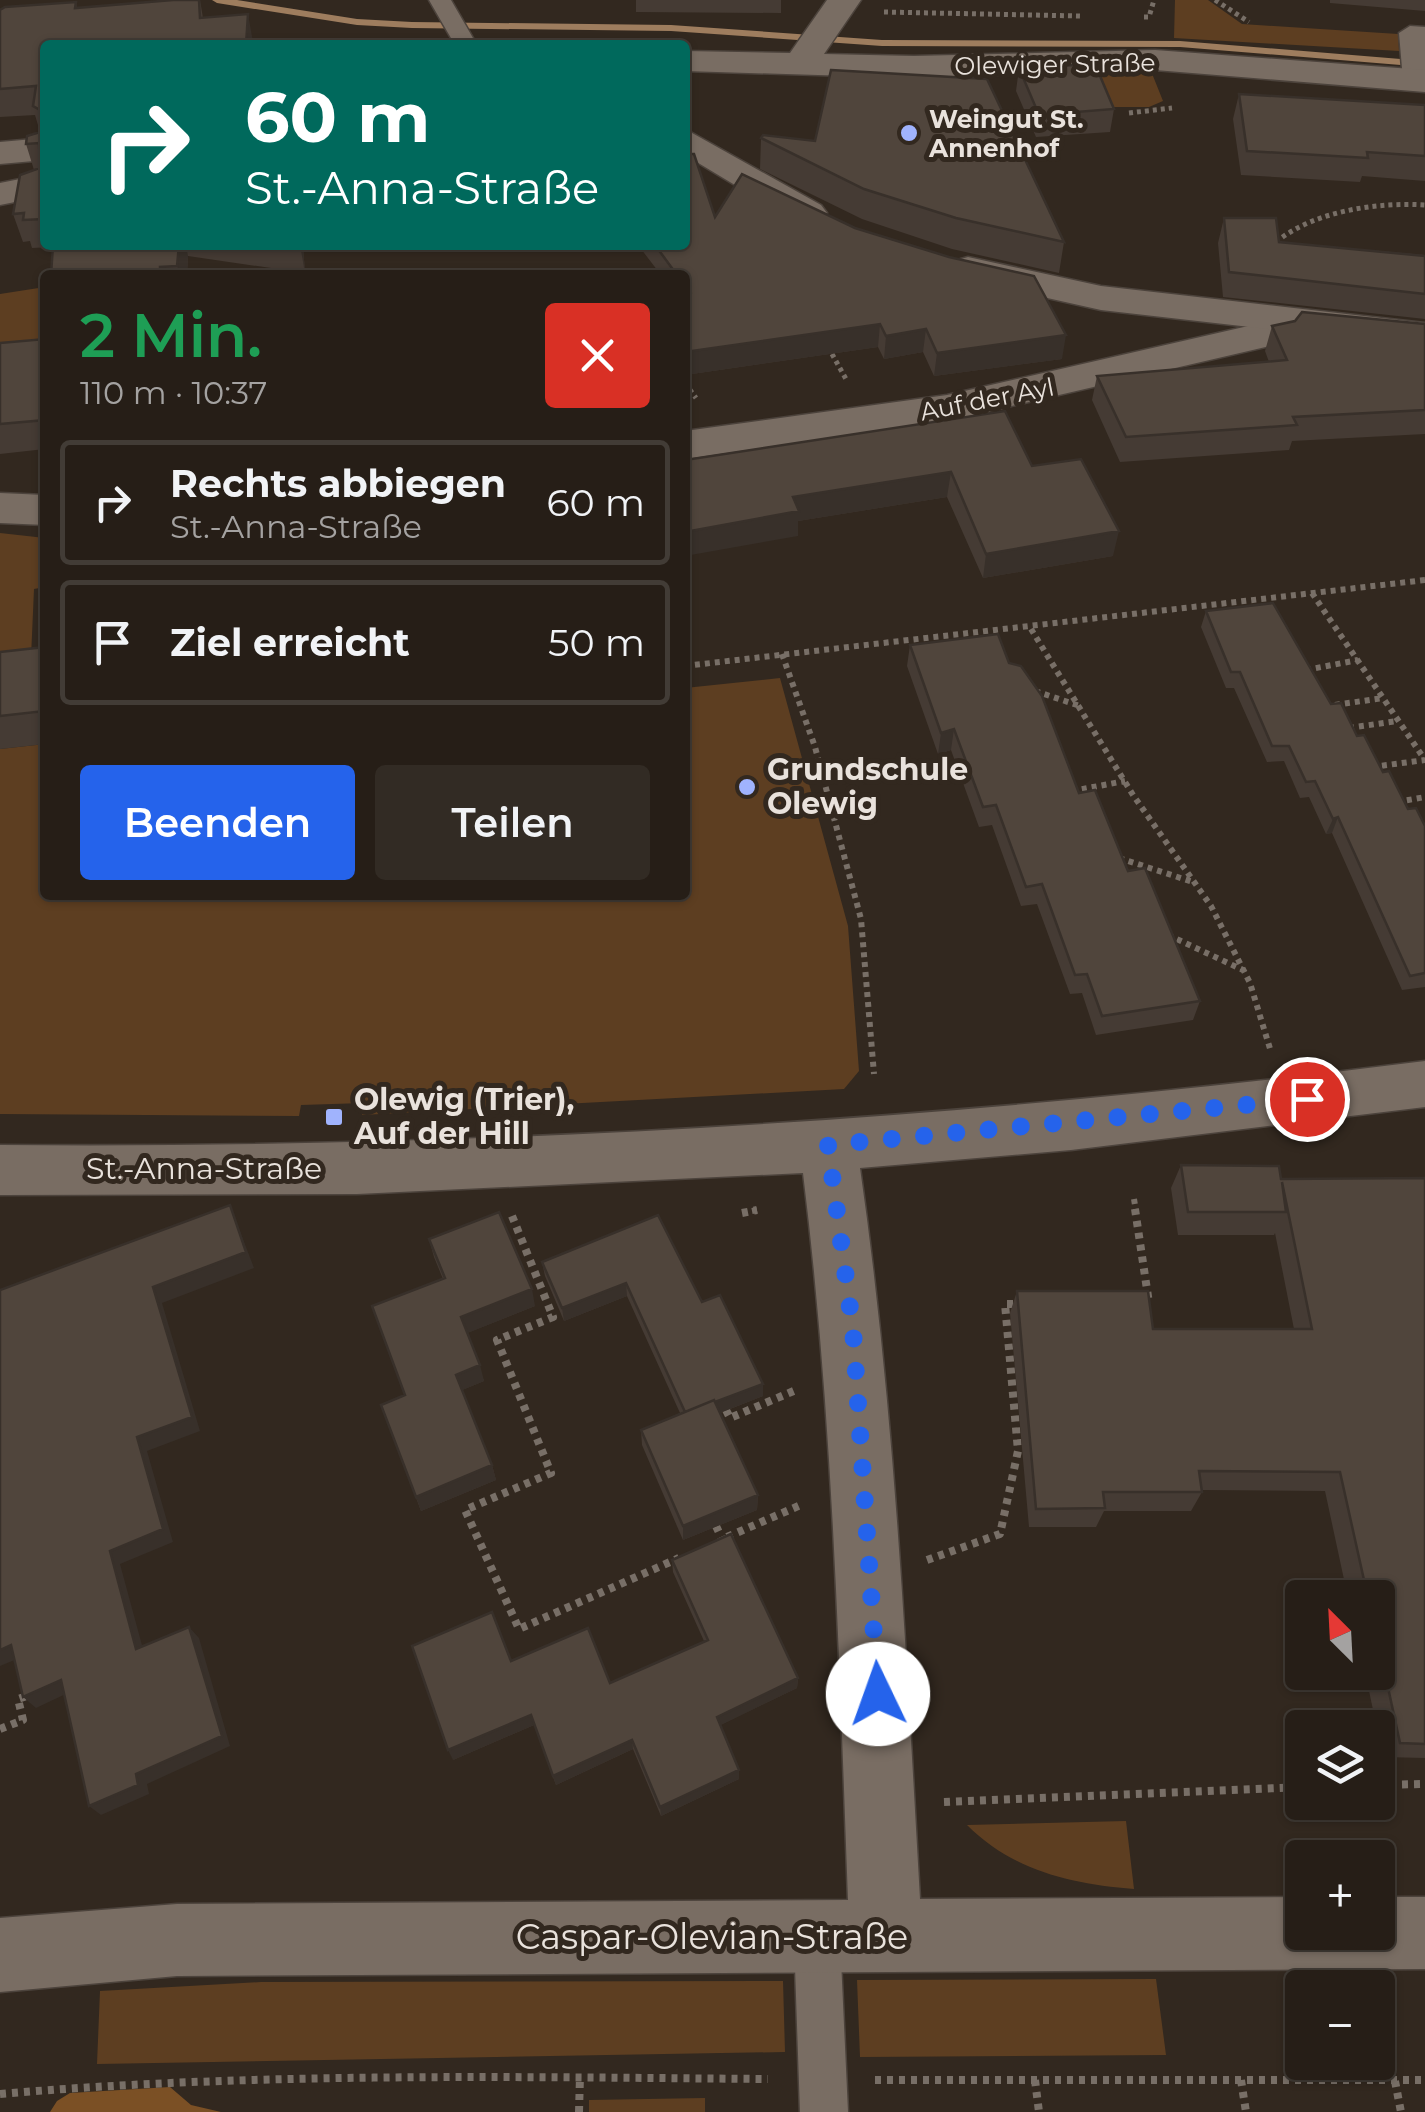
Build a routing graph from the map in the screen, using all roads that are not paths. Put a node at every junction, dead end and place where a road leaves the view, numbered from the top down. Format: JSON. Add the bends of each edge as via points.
{"nodes":[{"id":1,"x":444,"y":6,"type":"edge"},
{"id":2,"x":860,"y":6,"type":"edge"},
{"id":3,"x":1425,"y":34,"type":"edge"},
{"id":4,"x":463,"y":40,"type":"edge"},
{"id":5,"x":811,"y":46,"type":"junction"},
{"id":6,"x":690,"y":60,"type":"edge"},
{"id":7,"x":1416,"y":72,"type":"edge"},
{"id":8,"x":690,"y":143,"type":"edge"},
{"id":9,"x":40,"y":149,"type":"edge"},
{"id":10,"x":0,"y":153,"type":"edge"},
{"id":11,"x":40,"y":186,"type":"edge"},
{"id":12,"x":0,"y":194,"type":"edge"},
{"id":13,"x":839,"y":228,"type":"edge"},
{"id":14,"x":924,"y":259,"type":"edge"},
{"id":15,"x":1278,"y":321,"type":"junction"},
{"id":16,"x":1425,"y":335,"type":"edge"},
{"id":17,"x":690,"y":444,"type":"edge"},
{"id":18,"x":0,"y":508,"type":"edge"},
{"id":19,"x":40,"y":510,"type":"edge"},
{"id":20,"x":1425,"y":1084,"type":"edge"},
{"id":21,"x":828,"y":1145,"type":"junction"},
{"id":22,"x":0,"y":1170,"type":"edge"},
{"id":23,"x":1425,"y":1933,"type":"edge"},
{"id":24,"x":852,"y":1937,"type":"junction"},
{"id":25,"x":0,"y":1955,"type":"edge"},
{"id":26,"x":822,"y":2096,"type":"edge"}],
"edges":[{"from":1,"to":4,"type":"lane"},
{"from":2,"to":5,"type":"street"},
{"from":3,"to":7,"type":"lane","via":[[1410,33]]},
{"from":5,"to":6,"type":"street","name":"Olewiger Straße"},
{"from":5,"to":7,"type":"street","name":"Olewiger Straße","via":[[958,67],[1155,60]]},
{"from":8,"to":13,"type":"street"},
{"from":9,"to":10,"type":"street"},
{"from":11,"to":12,"type":"street"},
{"from":14,"to":15,"type":"street","via":[[1052,290]]},
{"from":15,"to":16,"type":"street"},
{"from":15,"to":17,"type":"street","name":"Auf der Ayl","via":[[1273,333],[975,403]]},
{"from":18,"to":19,"type":"street"},
{"from":20,"to":21,"type":"street","name":"St.-Anna-Straße"},
{"from":21,"to":22,"type":"street","name":"St.-Anna-Straße","via":[[333,1169]]},
{"from":21,"to":24,"type":"street","via":[[864,1474]]},
{"from":23,"to":24,"type":"street","name":"Caspar-Olevian-Straße"},
{"from":24,"to":25,"type":"street","name":"Caspar-Olevian-Straße","via":[[195,1940]]},
{"from":24,"to":26,"type":"lane"}]}
